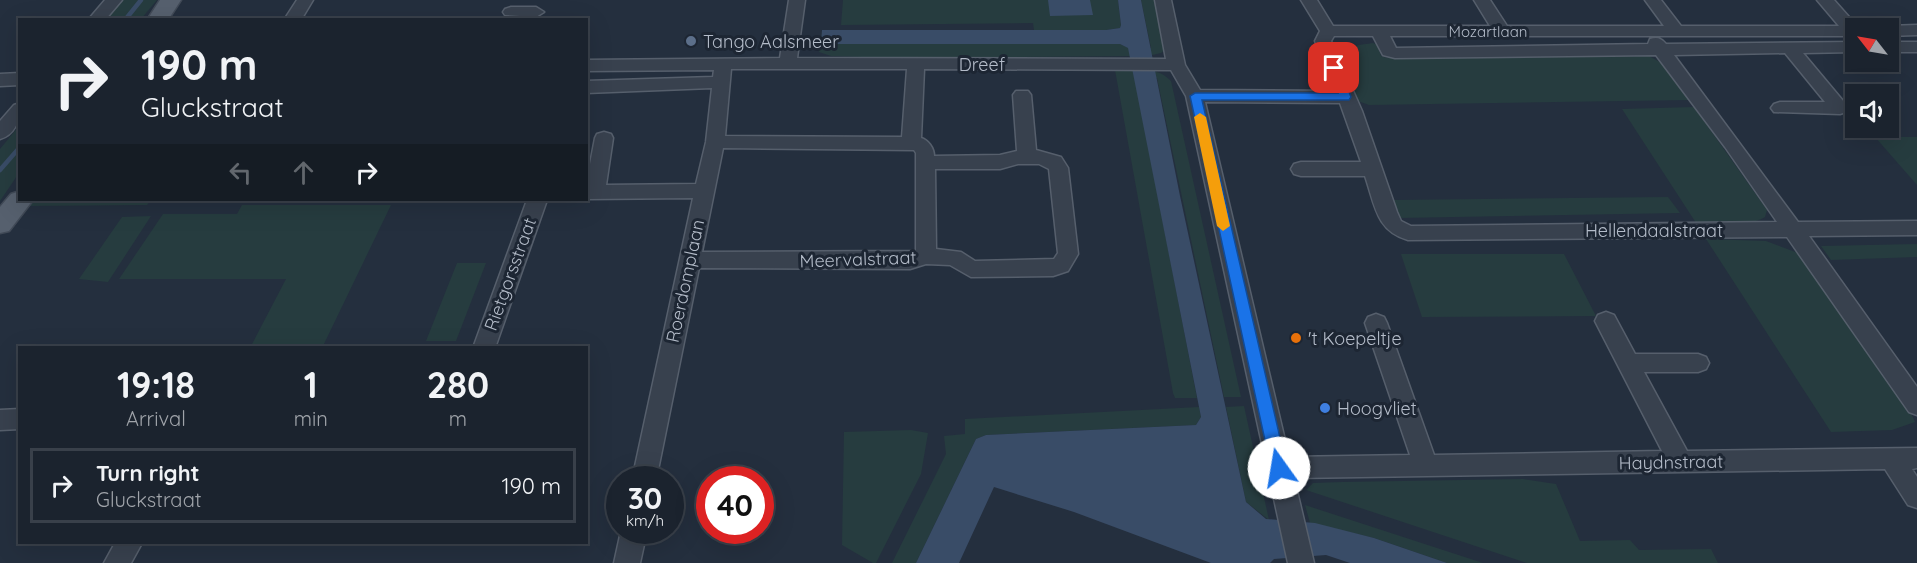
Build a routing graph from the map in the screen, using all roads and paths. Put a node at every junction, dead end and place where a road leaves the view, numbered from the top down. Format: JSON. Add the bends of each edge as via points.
{"nodes":[{"id":1,"x":114,"y":0,"type":"edge"},
{"id":2,"x":171,"y":0,"type":"edge"},
{"id":3,"x":306,"y":0,"type":"edge"},
{"id":4,"x":797,"y":0,"type":"edge"},
{"id":5,"x":1163,"y":0,"type":"edge"},
{"id":6,"x":1309,"y":0,"type":"edge"},
{"id":7,"x":1482,"y":0,"type":"edge"},
{"id":8,"x":1653,"y":0,"type":"edge"},
{"id":9,"x":1825,"y":0,"type":"edge"},
{"id":10,"x":536,"y":10,"type":"edge"},
{"id":11,"x":511,"y":12,"type":"dead end"},
{"id":12,"x":98,"y":18,"type":"edge"},
{"id":13,"x":158,"y":18,"type":"edge"},
{"id":14,"x":293,"y":18,"type":"edge"},
{"id":15,"x":1845,"y":25,"type":"edge"},
{"id":16,"x":1378,"y":30,"type":"junction"},
{"id":17,"x":1917,"y":30,"type":"edge"},
{"id":18,"x":1328,"y":31,"type":"junction"},
{"id":19,"x":1899,"y":31,"type":"edge"},
{"id":20,"x":1502,"y":32,"type":"junction"},
{"id":21,"x":1648,"y":32,"type":"junction"},
{"id":22,"x":1677,"y":32,"type":"junction"},
{"id":23,"x":1845,"y":36,"type":"edge"},
{"id":24,"x":1845,"y":38,"type":"edge"},
{"id":25,"x":1917,"y":46,"type":"edge"},
{"id":26,"x":1789,"y":47,"type":"junction"},
{"id":27,"x":1899,"y":47,"type":"edge"},
{"id":28,"x":1662,"y":50,"type":"junction"},
{"id":29,"x":788,"y":63,"type":"junction"},
{"id":30,"x":916,"y":64,"type":"junction"},
{"id":31,"x":1166,"y":64,"type":"junction"},
{"id":32,"x":588,"y":66,"type":"edge"},
{"id":33,"x":723,"y":73,"type":"junction"},
{"id":34,"x":18,"y":79,"type":"edge"},
{"id":35,"x":0,"y":80,"type":"edge"},
{"id":36,"x":588,"y":87,"type":"edge"},
{"id":37,"x":1022,"y":95,"type":"dead end"},
{"id":38,"x":1195,"y":96,"type":"junction"},
{"id":39,"x":1345,"y":97,"type":"junction"},
{"id":40,"x":1780,"y":108,"type":"dead end"},
{"id":41,"x":18,"y":111,"type":"edge"},
{"id":42,"x":0,"y":133,"type":"edge"},
{"id":43,"x":604,"y":138,"type":"dead end"},
{"id":44,"x":715,"y":142,"type":"junction"},
{"id":45,"x":911,"y":143,"type":"junction"},
{"id":46,"x":1027,"y":157,"type":"junction"},
{"id":47,"x":925,"y":163,"type":"junction"},
{"id":48,"x":1301,"y":169,"type":"dead end"},
{"id":49,"x":1373,"y":169,"type":"junction"},
{"id":50,"x":705,"y":191,"type":"junction"},
{"id":51,"x":591,"y":192,"type":"edge"},
{"id":52,"x":19,"y":201,"type":"edge"},
{"id":53,"x":537,"y":201,"type":"edge"},
{"id":54,"x":0,"y":224,"type":"edge"},
{"id":55,"x":1917,"y":228,"type":"edge"},
{"id":56,"x":1792,"y":230,"type":"junction"},
{"id":57,"x":926,"y":256,"type":"junction"},
{"id":58,"x":689,"y":260,"type":"junction"},
{"id":59,"x":1606,"y":321,"type":"dead end"},
{"id":60,"x":1376,"y":323,"type":"dead end"},
{"id":61,"x":485,"y":346,"type":"edge"},
{"id":62,"x":1629,"y":363,"type":"junction"},
{"id":63,"x":1698,"y":363,"type":"dead end"},
{"id":64,"x":1909,"y":384,"type":"edge"},
{"id":65,"x":1917,"y":405,"type":"edge"},
{"id":66,"x":18,"y":419,"type":"edge"},
{"id":67,"x":0,"y":420,"type":"edge"},
{"id":68,"x":1917,"y":458,"type":"edge"},
{"id":69,"x":1892,"y":460,"type":"junction"},
{"id":70,"x":1680,"y":462,"type":"junction"},
{"id":71,"x":1425,"y":465,"type":"junction"},
{"id":72,"x":647,"y":466,"type":"edge"},
{"id":73,"x":1279,"y":468,"type":"junction"},
{"id":74,"x":1917,"y":497,"type":"edge"},
{"id":75,"x":128,"y":544,"type":"edge"},
{"id":76,"x":631,"y":544,"type":"edge"},
{"id":77,"x":1300,"y":561,"type":"edge"},
{"id":78,"x":117,"y":563,"type":"edge"},
{"id":79,"x":627,"y":563,"type":"edge"}],
"edges":[{"from":1,"to":12,"type":"street"},
{"from":2,"to":13,"type":"main road"},
{"from":3,"to":14,"type":"street"},
{"from":4,"to":29,"type":"street"},
{"from":5,"to":31,"type":"street"},
{"from":6,"to":18,"type":"street"},
{"from":7,"to":20,"type":"street"},
{"from":8,"to":22,"type":"street"},
{"from":9,"to":15,"type":"street"},
{"from":10,"to":11,"type":"street"},
{"from":16,"to":18,"type":"street","name":"Mozartlaan"},
{"from":16,"to":20,"type":"street","name":"Mozartlaan"},
{"from":16,"to":28,"type":"street","via":[[1389,51],[1395,53]]},
{"from":17,"to":19,"type":"street"},
{"from":18,"to":39,"type":"street","via":[[1323,41]]},
{"from":20,"to":21,"type":"street","name":"Mozartlaan"},
{"from":21,"to":22,"type":"street","name":"Mozartlaan"},
{"from":21,"to":28,"type":"street"},
{"from":22,"to":23,"type":"street","name":"Mozartlaan"},
{"from":24,"to":26,"type":"street"},
{"from":25,"to":27,"type":"street"},
{"from":26,"to":28,"type":"street"},
{"from":26,"to":40,"type":"street","via":[[1840,108]]},
{"from":28,"to":56,"type":"street"},
{"from":29,"to":30,"type":"street","name":"Dreef"},
{"from":29,"to":33,"type":"street","name":"Dreef"},
{"from":30,"to":31,"type":"street","name":"Dreef"},
{"from":30,"to":45,"type":"street"},
{"from":31,"to":38,"type":"street"},
{"from":32,"to":33,"type":"street","name":"Dreef"},
{"from":33,"to":36,"type":"street","name":"Dreef"},
{"from":33,"to":44,"type":"street","name":"Roerdomplaan"},
{"from":34,"to":35,"type":"street"},
{"from":37,"to":46,"type":"street"},
{"from":38,"to":39,"type":"street"},
{"from":38,"to":73,"type":"street"},
{"from":39,"to":49,"type":"street"},
{"from":41,"to":42,"type":"street"},
{"from":43,"to":51,"type":"street"},
{"from":44,"to":45,"type":"street"},
{"from":44,"to":50,"type":"street","name":"Roerdomplaan"},
{"from":45,"to":47,"type":"street","via":[[919,144],[925,152]]},
{"from":46,"to":47,"type":"street","via":[[1000,162]]},
{"from":46,"to":57,"type":"street","via":[[1048,159],[1058,168],[1066,260],[1053,268],[977,270],[954,257]]},
{"from":47,"to":57,"type":"street","name":"Meervalstraat"},
{"from":48,"to":49,"type":"street"},
{"from":49,"to":56,"type":"street","name":"Hellendaalstraat","via":[[1394,226],[1408,233]]},
{"from":50,"to":51,"type":"street"},
{"from":50,"to":58,"type":"street","name":"Roerdomplaan"},
{"from":52,"to":54,"type":"main road"},
{"from":53,"to":61,"type":"street","name":"Rietgorsstraat"},
{"from":55,"to":56,"type":"street","name":"Hellendaalstraat"},
{"from":56,"to":64,"type":"street"},
{"from":57,"to":58,"type":"street","name":"Meervalstraat","via":[[910,261]]},
{"from":58,"to":72,"type":"street","name":"Roerdomplaan"},
{"from":59,"to":62,"type":"street"},
{"from":60,"to":71,"type":"street"},
{"from":62,"to":63,"type":"street"},
{"from":62,"to":70,"type":"street"},
{"from":64,"to":65,"type":"street"},
{"from":66,"to":67,"type":"street"},
{"from":68,"to":69,"type":"street","name":"Haydnstraat"},
{"from":69,"to":70,"type":"street","name":"Haydnstraat"},
{"from":69,"to":74,"type":"street"},
{"from":70,"to":71,"type":"street","name":"Haydnstraat"},
{"from":71,"to":73,"type":"street","name":"Haydnstraat"},
{"from":73,"to":77,"type":"street"},
{"from":75,"to":78,"type":"street"},
{"from":76,"to":79,"type":"street"}]}
